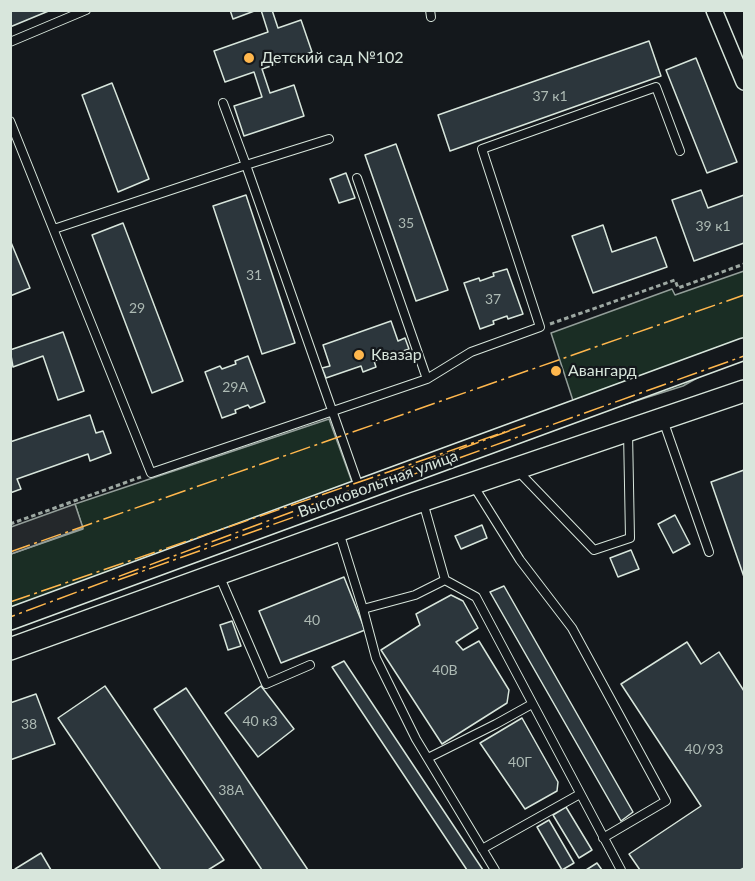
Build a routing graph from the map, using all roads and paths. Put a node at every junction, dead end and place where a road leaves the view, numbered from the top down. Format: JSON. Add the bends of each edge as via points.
{"nodes":[{"id":1,"x":86,"y":10,"type":"edge"},
{"id":2,"x":714,"y":10,"type":"edge"},
{"id":3,"x":10,"y":42,"type":"edge"},
{"id":4,"x":744,"y":82,"type":"edge"},
{"id":5,"x":223,"y":102,"type":"dead end"},
{"id":6,"x":10,"y":121,"type":"edge"},
{"id":7,"x":329,"y":139,"type":"dead end"},
{"id":8,"x":680,"y":151,"type":"dead end"},
{"id":9,"x":246,"y":165,"type":"junction"},
{"id":10,"x":357,"y":178,"type":"dead end"},
{"id":11,"x":54,"y":229,"type":"junction"},
{"id":12,"x":744,"y":264,"type":"edge"},
{"id":13,"x":540,"y":327,"type":"junction"},
{"id":14,"x":744,"y":349,"type":"edge"},
{"id":15,"x":428,"y":379,"type":"junction"},
{"id":16,"x":744,"y":391,"type":"edge"},
{"id":17,"x":331,"y":412,"type":"junction"},
{"id":18,"x":662,"y":418,"type":"junction"},
{"id":19,"x":628,"y":430,"type":"junction"},
{"id":20,"x":516,"y":469,"type":"junction"},
{"id":21,"x":151,"y":473,"type":"junction"},
{"id":22,"x":481,"y":480,"type":"junction"},
{"id":23,"x":360,"y":490,"type":"junction"},
{"id":24,"x":416,"y":503,"type":"junction"},
{"id":25,"x":10,"y":524,"type":"edge"},
{"id":26,"x":339,"y":531,"type":"junction"},
{"id":27,"x":709,"y":552,"type":"dead end"},
{"id":28,"x":218,"y":574,"type":"junction"},
{"id":29,"x":445,"y":580,"type":"junction"},
{"id":30,"x":363,"y":609,"type":"junction"},
{"id":31,"x":10,"y":619,"type":"edge"},
{"id":32,"x":10,"y":649,"type":"edge"},
{"id":33,"x":310,"y":665,"type":"dead end"},
{"id":34,"x":532,"y":704,"type":"junction"},
{"id":35,"x":428,"y":758,"type":"junction"},
{"id":36,"x":580,"y":794,"type":"junction"},
{"id":37,"x":603,"y":838,"type":"junction"},
{"id":38,"x":482,"y":849,"type":"junction"},
{"id":39,"x":495,"y":870,"type":"edge"},
{"id":40,"x":621,"y":870,"type":"edge"}],
"edges":[{"from":1,"to":3,"type":"lane"},
{"from":2,"to":4,"type":"street"},
{"from":5,"to":9,"type":"lane"},
{"from":6,"to":11,"type":"lane"},
{"from":7,"to":9,"type":"lane"},
{"from":8,"to":13,"type":"lane","via":[[656,87],[482,149]]},
{"from":9,"to":11,"type":"lane"},
{"from":9,"to":17,"type":"lane"},
{"from":10,"to":15,"type":"lane"},
{"from":11,"to":21,"type":"lane"},
{"from":12,"to":13,"type":"path","via":[[678,288],[675,280]]},
{"from":13,"to":15,"type":"lane","via":[[471,352]]},
{"from":14,"to":23,"type":"street","name":"Высоковольтная улица"},
{"from":15,"to":17,"type":"lane"},
{"from":16,"to":18,"type":"street","name":"Высоковольтная улица"},
{"from":17,"to":21,"type":"lane"},
{"from":17,"to":23,"type":"lane"},
{"from":18,"to":19,"type":"street","name":"Высоковольтная улица"},
{"from":18,"to":27,"type":"lane"},
{"from":19,"to":20,"type":"street","name":"Высоковольтная улица"},
{"from":19,"to":20,"type":"lane","via":[[630,538],[594,550]]},
{"from":20,"to":22,"type":"street","name":"Высоковольтная улица"},
{"from":21,"to":25,"type":"path"},
{"from":22,"to":24,"type":"street","name":"Высоковольтная улица"},
{"from":22,"to":37,"type":"lane","via":[[520,560],[572,628],[666,801]]},
{"from":23,"to":31,"type":"street","name":"Высоковольтная улица"},
{"from":24,"to":26,"type":"street","name":"Высоковольтная улица"},
{"from":24,"to":29,"type":"lane"},
{"from":26,"to":28,"type":"street","name":"Высоковольтная улица"},
{"from":26,"to":30,"type":"lane"},
{"from":28,"to":32,"type":"street","name":"Высоковольтная улица"},
{"from":28,"to":33,"type":"lane","via":[[266,684]]},
{"from":29,"to":30,"type":"lane","via":[[415,594]]},
{"from":29,"to":34,"type":"lane","via":[[476,597]]},
{"from":30,"to":35,"type":"lane","via":[[376,658]]},
{"from":34,"to":35,"type":"lane"},
{"from":34,"to":36,"type":"lane"},
{"from":35,"to":38,"type":"lane"},
{"from":36,"to":37,"type":"lane"},
{"from":36,"to":38,"type":"lane"},
{"from":37,"to":40,"type":"lane"},
{"from":38,"to":39,"type":"lane"}]}
